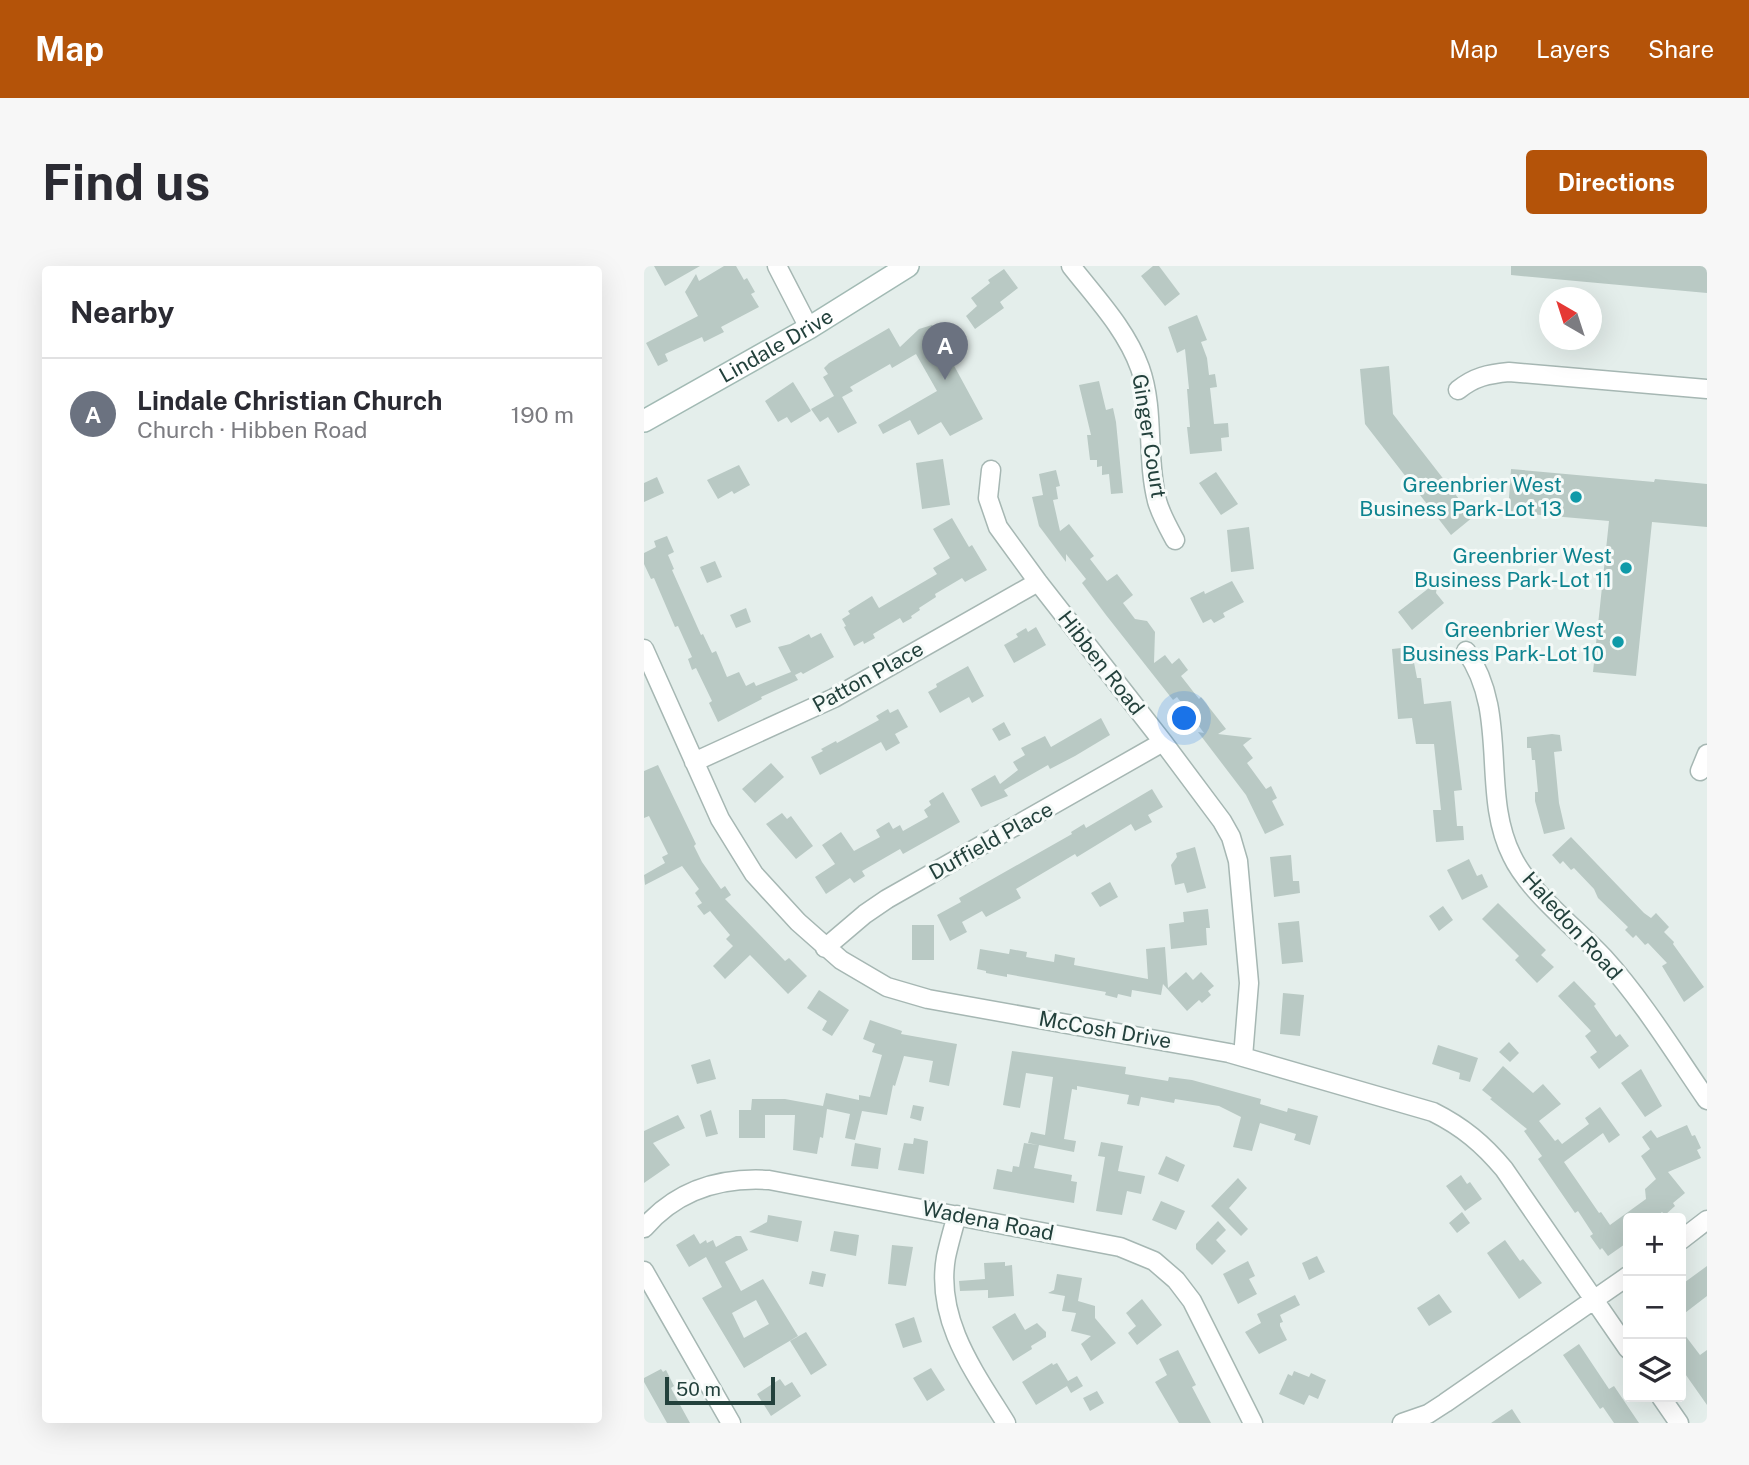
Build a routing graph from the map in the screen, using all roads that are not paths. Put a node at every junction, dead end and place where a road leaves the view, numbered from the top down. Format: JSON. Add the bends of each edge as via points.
{"nodes":[{"id":1,"x":777,"y":266,"type":"edge"},
{"id":2,"x":908,"y":266,"type":"edge"},
{"id":3,"x":1071,"y":266,"type":"edge"},
{"id":4,"x":809,"y":328,"type":"junction"},
{"id":5,"x":1707,"y":389,"type":"edge"},
{"id":6,"x":1458,"y":390,"type":"dead end"},
{"id":7,"x":644,"y":421,"type":"edge"},
{"id":8,"x":991,"y":470,"type":"dead end"},
{"id":9,"x":1175,"y":540,"type":"dead end"},
{"id":10,"x":1038,"y":582,"type":"junction"},
{"id":11,"x":644,"y":649,"type":"edge"},
{"id":12,"x":1466,"y":651,"type":"dead end"},
{"id":13,"x":648,"y":668,"type":"edge"},
{"id":14,"x":1163,"y":742,"type":"junction"},
{"id":15,"x":1707,"y":754,"type":"edge"},
{"id":16,"x":694,"y":762,"type":"junction"},
{"id":17,"x":1700,"y":771,"type":"dead end"},
{"id":18,"x":825,"y":948,"type":"junction"},
{"id":19,"x":1243,"y":1057,"type":"junction"},
{"id":20,"x":1707,"y":1100,"type":"edge"},
{"id":21,"x":957,"y":1215,"type":"junction"},
{"id":22,"x":1707,"y":1220,"type":"edge"},
{"id":23,"x":644,"y":1228,"type":"edge"},
{"id":24,"x":1686,"y":1236,"type":"edge"},
{"id":25,"x":644,"y":1271,"type":"edge"},
{"id":26,"x":1623,"y":1279,"type":"edge"},
{"id":27,"x":1594,"y":1299,"type":"junction"},
{"id":28,"x":1623,"y":1342,"type":"edge"},
{"id":29,"x":1664,"y":1402,"type":"edge"},
{"id":30,"x":732,"y":1423,"type":"edge"},
{"id":31,"x":1006,"y":1423,"type":"edge"},
{"id":32,"x":1252,"y":1423,"type":"edge"},
{"id":33,"x":1402,"y":1423,"type":"edge"},
{"id":34,"x":1679,"y":1423,"type":"edge"}],
"edges":[{"from":1,"to":4,"type":"street"},
{"from":2,"to":4,"type":"street","name":"Lindale Drive"},
{"from":3,"to":9,"type":"street","name":"Ginger Court","via":[[1118,326],[1140,368],[1157,500]]},
{"from":4,"to":7,"type":"street","name":"Lindale Drive"},
{"from":5,"to":6,"type":"street","via":[[1508,372],[1486,374]]},
{"from":8,"to":10,"type":"street","name":"Hibben Road","via":[[991,512]]},
{"from":10,"to":14,"type":"street","name":"Hibben Road"},
{"from":10,"to":16,"type":"street","name":"Patton Place","via":[[834,698]]},
{"from":11,"to":13,"type":"street","name":"McCosh Drive"},
{"from":12,"to":20,"type":"street","name":"Haledon Road","via":[[1489,698],[1500,820],[1512,856],[1524,876],[1637,999]]},
{"from":13,"to":16,"type":"street","name":"McCosh Drive"},
{"from":14,"to":18,"type":"street","name":"Duffield Place","via":[[887,899]]},
{"from":14,"to":19,"type":"street","name":"Hibben Road","via":[[1222,821],[1238,861],[1249,983]]},
{"from":15,"to":17,"type":"street"},
{"from":16,"to":18,"type":"street","name":"McCosh Drive","via":[[743,858],[765,888]]},
{"from":18,"to":19,"type":"street","name":"McCosh Drive","via":[[866,977],[928,999]]},
{"from":19,"to":27,"type":"street","name":"McCosh Drive","via":[[1433,1112],[1473,1135],[1504,1169]]},
{"from":21,"to":23,"type":"street","name":"Wadena Road","via":[[746,1178],[704,1186],[678,1198]]},
{"from":21,"to":31,"type":"street","via":[[944,1279],[952,1329]]},
{"from":21,"to":32,"type":"street","name":"Wadena Road","via":[[1120,1247],[1154,1261],[1192,1301]]},
{"from":22,"to":24,"type":"street"},
{"from":25,"to":30,"type":"street"},
{"from":26,"to":27,"type":"street"},
{"from":27,"to":28,"type":"street","name":"McCosh Drive"},
{"from":27,"to":33,"type":"street","via":[[1445,1403]]},
{"from":29,"to":34,"type":"street"}]}
